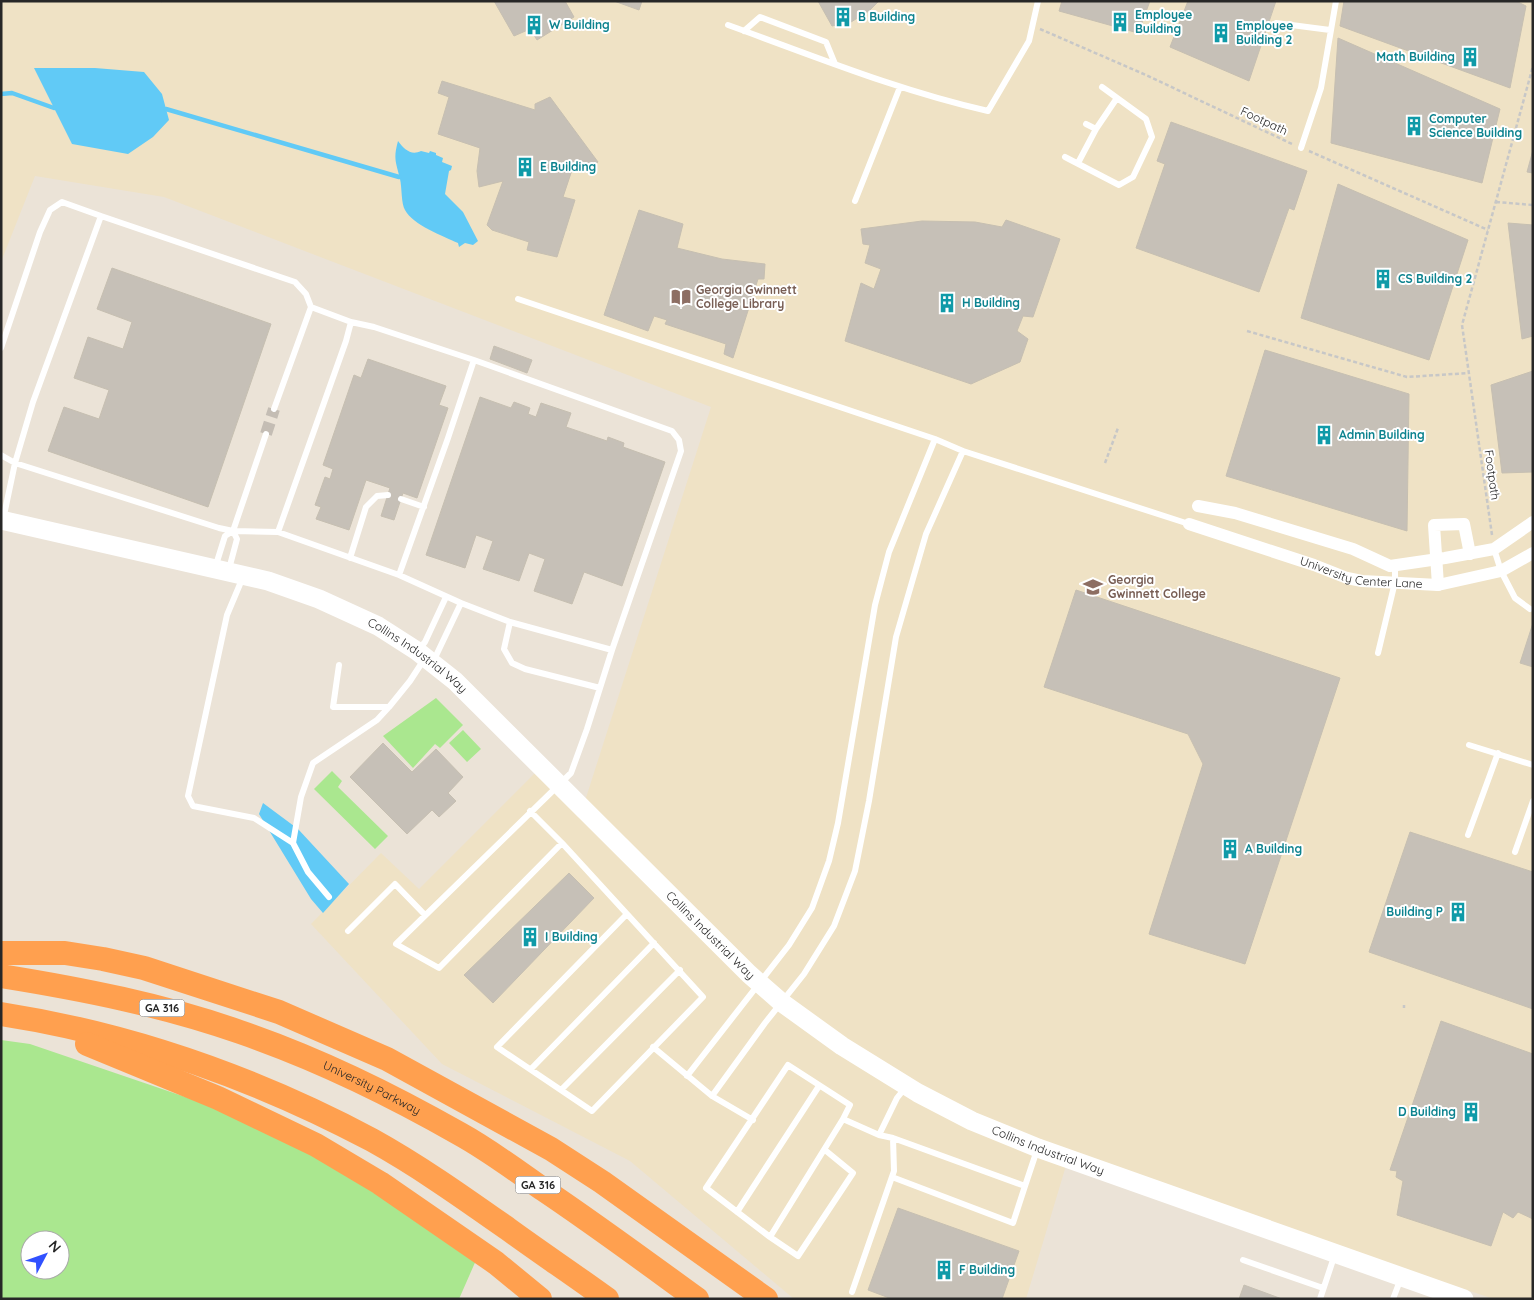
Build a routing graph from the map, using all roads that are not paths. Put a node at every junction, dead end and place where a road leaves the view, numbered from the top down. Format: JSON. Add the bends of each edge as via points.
{"nodes":[{"id":1,"x":1038,"y":1,"type":"edge"},
{"id":2,"x":1336,"y":1,"type":"edge"},
{"id":3,"x":1276,"y":23,"type":"dead end"},
{"id":4,"x":728,"y":25,"type":"dead end"},
{"id":5,"x":1330,"y":30,"type":"junction"},
{"id":6,"x":744,"y":31,"type":"junction"},
{"id":7,"x":835,"y":64,"type":"junction"},
{"id":8,"x":900,"y":87,"type":"junction"},
{"id":9,"x":1102,"y":87,"type":"dead end"},
{"id":10,"x":1117,"y":98,"type":"junction"},
{"id":11,"x":1086,"y":124,"type":"dead end"},
{"id":12,"x":1096,"y":129,"type":"junction"},
{"id":13,"x":1301,"y":148,"type":"road end"},
{"id":14,"x":1065,"y":157,"type":"dead end"},
{"id":15,"x":1078,"y":163,"type":"junction"},
{"id":16,"x":855,"y":201,"type":"dead end"},
{"id":17,"x":101,"y":216,"type":"junction"},
{"id":18,"x":518,"y":299,"type":"dead end"},
{"id":19,"x":311,"y":307,"type":"junction"},
{"id":20,"x":351,"y":322,"type":"junction"},
{"id":21,"x":1,"y":348,"type":"edge"},
{"id":22,"x":474,"y":360,"type":"junction"},
{"id":23,"x":274,"y":409,"type":"tunnel mouth"},
{"id":24,"x":266,"y":434,"type":"tunnel mouth"},
{"id":25,"x":935,"y":439,"type":"junction"},
{"id":26,"x":963,"y":451,"type":"junction"},
{"id":27,"x":1,"y":455,"type":"edge"},
{"id":28,"x":15,"y":463,"type":"junction"},
{"id":29,"x":388,"y":495,"type":"dead end"},
{"id":30,"x":401,"y":499,"type":"dead end"},
{"id":31,"x":1198,"y":506,"type":"dead end"},
{"id":32,"x":424,"y":507,"type":"junction"},
{"id":33,"x":2,"y":521,"type":"edge"},
{"id":34,"x":1533,"y":522,"type":"edge"},
{"id":35,"x":1189,"y":524,"type":"joint"},
{"id":36,"x":233,"y":530,"type":"junction"},
{"id":37,"x":278,"y":532,"type":"junction"},
{"id":38,"x":1494,"y":549,"type":"junction"},
{"id":39,"x":1533,"y":553,"type":"edge"},
{"id":40,"x":1470,"y":554,"type":"junction"},
{"id":41,"x":350,"y":558,"type":"junction"},
{"id":42,"x":1436,"y":560,"type":"junction"},
{"id":43,"x":1395,"y":565,"type":"junction"},
{"id":44,"x":1501,"y":571,"type":"junction"},
{"id":45,"x":229,"y":572,"type":"junction"},
{"id":46,"x":399,"y":575,"type":"junction"},
{"id":47,"x":1395,"y":582,"type":"junction"},
{"id":48,"x":1438,"y":585,"type":"junction"},
{"id":49,"x":446,"y":597,"type":"junction"},
{"id":50,"x":461,"y":604,"type":"junction"},
{"id":51,"x":1530,"y":609,"type":"dead end"},
{"id":52,"x":510,"y":622,"type":"junction"},
{"id":53,"x":612,"y":650,"type":"junction"},
{"id":54,"x":1378,"y":653,"type":"dead end"},
{"id":55,"x":425,"y":657,"type":"junction"},
{"id":56,"x":339,"y":665,"type":"dead end"},
{"id":57,"x":600,"y":688,"type":"junction"},
{"id":58,"x":389,"y":707,"type":"junction"},
{"id":59,"x":1469,"y":745,"type":"dead end"},
{"id":60,"x":1498,"y":753,"type":"junction"},
{"id":61,"x":1533,"y":764,"type":"edge"},
{"id":62,"x":558,"y":785,"type":"junction"},
{"id":63,"x":1533,"y":801,"type":"edge"},
{"id":64,"x":530,"y":811,"type":"junction"},
{"id":65,"x":1468,"y":835,"type":"dead end"},
{"id":66,"x":293,"y":843,"type":"junction"},
{"id":67,"x":562,"y":843,"type":"junction"},
{"id":68,"x":1515,"y":852,"type":"dead end"},
{"id":69,"x":329,"y":897,"type":"dead end"},
{"id":70,"x":627,"y":914,"type":"junction"},
{"id":71,"x":425,"y":915,"type":"junction"},
{"id":72,"x":348,"y":931,"type":"dead end"},
{"id":73,"x":654,"y":943,"type":"junction"},
{"id":74,"x":1,"y":953,"type":"edge"},
{"id":75,"x":680,"y":970,"type":"junction"},
{"id":76,"x":1,"y":976,"type":"edge"},
{"id":77,"x":760,"y":984,"type":"junction"},
{"id":78,"x":781,"y":1002,"type":"junction"},
{"id":79,"x":10,"y":1015,"type":"edge"},
{"id":80,"x":653,"y":1047,"type":"junction"},
{"id":81,"x":531,"y":1070,"type":"junction"},
{"id":82,"x":687,"y":1076,"type":"junction"},
{"id":83,"x":819,"y":1086,"type":"junction"},
{"id":84,"x":906,"y":1086,"type":"junction"},
{"id":85,"x":561,"y":1090,"type":"junction"},
{"id":86,"x":712,"y":1096,"type":"junction"},
{"id":87,"x":843,"y":1119,"type":"junction"},
{"id":88,"x":753,"y":1120,"type":"junction"},
{"id":89,"x":879,"y":1135,"type":"junction"},
{"id":90,"x":893,"y":1138,"type":"junction"},
{"id":91,"x":1038,"y":1148,"type":"junction"},
{"id":92,"x":825,"y":1150,"type":"junction"},
{"id":93,"x":892,"y":1176,"type":"junction"},
{"id":94,"x":1025,"y":1186,"type":"junction"},
{"id":95,"x":737,"y":1212,"type":"junction"},
{"id":96,"x":770,"y":1237,"type":"junction"},
{"id":97,"x":1335,"y":1253,"type":"junction"},
{"id":98,"x":1243,"y":1260,"type":"dead end"},
{"id":99,"x":1402,"y":1277,"type":"junction"},
{"id":100,"x":1323,"y":1288,"type":"junction"},
{"id":101,"x":852,"y":1292,"type":"dead end"},
{"id":102,"x":540,"y":1299,"type":"edge"},
{"id":103,"x":607,"y":1299,"type":"edge"},
{"id":104,"x":697,"y":1299,"type":"edge"},
{"id":105,"x":766,"y":1299,"type":"edge"},
{"id":106,"x":1320,"y":1299,"type":"edge"},
{"id":107,"x":1393,"y":1299,"type":"edge"},
{"id":108,"x":1464,"y":1299,"type":"edge"}],
"edges":[{"from":1,"to":8,"type":"lane","via":[[1029,41],[988,112]]},
{"from":2,"to":5,"type":"lane"},
{"from":3,"to":5,"type":"lane"},
{"from":4,"to":6,"type":"lane"},
{"from":5,"to":13,"type":"lane","via":[[1321,88]]},
{"from":6,"to":7,"type":"lane"},
{"from":6,"to":7,"type":"lane","via":[[760,17],[826,42]]},
{"from":7,"to":8,"type":"lane"},
{"from":8,"to":16,"type":"lane"},
{"from":9,"to":10,"type":"lane"},
{"from":10,"to":12,"type":"lane"},
{"from":10,"to":15,"type":"lane","via":[[1146,119],[1152,137],[1133,177],[1120,185]]},
{"from":11,"to":12,"type":"lane"},
{"from":12,"to":15,"type":"lane"},
{"from":14,"to":15,"type":"lane"},
{"from":17,"to":19,"type":"lane","via":[[296,282]]},
{"from":17,"to":21,"type":"lane","via":[[62,202],[50,210]]},
{"from":17,"to":28,"type":"lane","via":[[33,402]]},
{"from":18,"to":25,"type":"lane"},
{"from":19,"to":20,"type":"lane"},
{"from":19,"to":23,"type":"lane"},
{"from":20,"to":22,"type":"lane"},
{"from":20,"to":37,"type":"lane"},
{"from":22,"to":32,"type":"lane"},
{"from":22,"to":53,"type":"lane","via":[[672,430],[679,440],[681,451]]},
{"from":24,"to":36,"type":"lane"},
{"from":25,"to":26,"type":"lane"},
{"from":25,"to":77,"type":"lane","via":[[889,552],[874,605],[830,861],[812,908]]},
{"from":26,"to":35,"type":"lane"},
{"from":26,"to":78,"type":"lane","via":[[926,534],[896,637],[855,871],[834,926],[804,974]]},
{"from":27,"to":28,"type":"lane"},
{"from":28,"to":33,"type":"lane"},
{"from":28,"to":36,"type":"lane"},
{"from":29,"to":41,"type":"lane","via":[[376,496],[366,507]]},
{"from":30,"to":32,"type":"lane"},
{"from":31,"to":43,"type":"street","name":"University Center Lane","via":[[1235,513]]},
{"from":32,"to":46,"type":"lane"},
{"from":33,"to":45,"type":"street","name":"Collins Industrial Way"},
{"from":34,"to":38,"type":"street","name":"University Center Lane"},
{"from":35,"to":47,"type":"street","name":"University Center Lane","via":[[1347,578]]},
{"from":36,"to":37,"type":"lane"},
{"from":36,"to":45,"type":"lane","via":[[237,539]]},
{"from":36,"to":45,"type":"lane","via":[[225,536]]},
{"from":37,"to":41,"type":"lane"},
{"from":38,"to":40,"type":"street","name":"University Center Lane"},
{"from":38,"to":44,"type":"lane"},
{"from":39,"to":44,"type":"street","name":"University Center Lane"},
{"from":40,"to":42,"type":"street","name":"University Center Lane"},
{"from":40,"to":42,"type":"street","via":[[1464,524],[1434,525]]},
{"from":41,"to":46,"type":"lane"},
{"from":42,"to":43,"type":"street","name":"University Center Lane"},
{"from":42,"to":48,"type":"street"},
{"from":43,"to":47,"type":"lane"},
{"from":44,"to":48,"type":"street","name":"University Center Lane"},
{"from":44,"to":51,"type":"lane","via":[[1515,598]]},
{"from":45,"to":55,"type":"street","name":"Collins Industrial Way","via":[[268,581],[319,599],[378,626]]},
{"from":45,"to":66,"type":"lane","via":[[227,615],[188,796],[193,806],[254,818]]},
{"from":46,"to":49,"type":"lane"},
{"from":47,"to":48,"type":"street","name":"University Center Lane"},
{"from":47,"to":54,"type":"lane"},
{"from":49,"to":50,"type":"lane"},
{"from":49,"to":55,"type":"lane","via":[[425,642]]},
{"from":50,"to":52,"type":"lane"},
{"from":50,"to":55,"type":"lane"},
{"from":52,"to":53,"type":"lane"},
{"from":52,"to":57,"type":"lane","via":[[504,649],[512,663]]},
{"from":53,"to":57,"type":"lane"},
{"from":55,"to":58,"type":"lane"},
{"from":55,"to":62,"type":"street","name":"Collins Industrial Way","via":[[455,681]]},
{"from":56,"to":58,"type":"lane","via":[[333,707]]},
{"from":57,"to":62,"type":"lane","via":[[570,773]]},
{"from":58,"to":66,"type":"lane","via":[[377,720],[313,763],[301,797]]},
{"from":59,"to":60,"type":"lane"},
{"from":60,"to":61,"type":"lane"},
{"from":60,"to":65,"type":"lane"},
{"from":62,"to":64,"type":"lane"},
{"from":62,"to":77,"type":"street","name":"Collins Industrial Way"},
{"from":63,"to":68,"type":"lane"},
{"from":64,"to":67,"type":"lane"},
{"from":64,"to":71,"type":"lane"},
{"from":66,"to":69,"type":"lane","via":[[308,872]]},
{"from":67,"to":70,"type":"lane"},
{"from":67,"to":71,"type":"lane","via":[[439,968],[396,944]]},
{"from":70,"to":73,"type":"lane"},
{"from":70,"to":81,"type":"lane","via":[[497,1047]]},
{"from":71,"to":72,"type":"lane","via":[[395,884]]},
{"from":73,"to":75,"type":"lane"},
{"from":73,"to":81,"type":"lane"},
{"from":74,"to":105,"type":"highway","via":[[65,954],[128,964],[279,1012],[387,1059],[551,1149]]},
{"from":75,"to":80,"type":"lane","via":[[703,997]]},
{"from":75,"to":85,"type":"lane"},
{"from":76,"to":104,"type":"highway","name":"University Parkway","number":"GA 316","via":[[68,986],[142,1003],[240,1032],[370,1086],[461,1134]]},
{"from":77,"to":78,"type":"street","name":"Collins Industrial Way"},
{"from":77,"to":82,"type":"lane"},
{"from":78,"to":84,"type":"street","name":"Collins Industrial Way"},
{"from":78,"to":86,"type":"lane"},
{"from":79,"to":102,"type":"highway","via":[[218,1098],[316,1145],[380,1183],[496,1263]]},
{"from":79,"to":103,"type":"highway","via":[[160,1051],[248,1083],[322,1115],[374,1141],[450,1188]]},
{"from":80,"to":82,"type":"lane"},
{"from":80,"to":85,"type":"lane","via":[[592,1111]]},
{"from":81,"to":85,"type":"lane"},
{"from":82,"to":86,"type":"lane"},
{"from":83,"to":87,"type":"lane","via":[[850,1105]]},
{"from":83,"to":88,"type":"lane","via":[[788,1065]]},
{"from":83,"to":95,"type":"lane"},
{"from":84,"to":89,"type":"lane"},
{"from":84,"to":91,"type":"street","name":"Collins Industrial Way","via":[[972,1121]]},
{"from":86,"to":88,"type":"lane"},
{"from":87,"to":89,"type":"lane"},
{"from":87,"to":92,"type":"lane"},
{"from":88,"to":95,"type":"lane","via":[[706,1188]]},
{"from":89,"to":90,"type":"lane"},
{"from":90,"to":93,"type":"lane"},
{"from":90,"to":94,"type":"lane"},
{"from":91,"to":94,"type":"lane"},
{"from":91,"to":97,"type":"street","name":"Collins Industrial Way"},
{"from":92,"to":96,"type":"lane"},
{"from":92,"to":96,"type":"lane","via":[[853,1173],[798,1256]]},
{"from":93,"to":94,"type":"lane","via":[[1013,1223]]},
{"from":93,"to":101,"type":"lane"},
{"from":95,"to":96,"type":"lane"},
{"from":97,"to":99,"type":"street","name":"Collins Industrial Way"},
{"from":97,"to":100,"type":"lane"},
{"from":98,"to":100,"type":"lane"},
{"from":99,"to":107,"type":"lane"},
{"from":99,"to":108,"type":"street","name":"Collins Industrial Way"},
{"from":100,"to":106,"type":"lane"}]}
